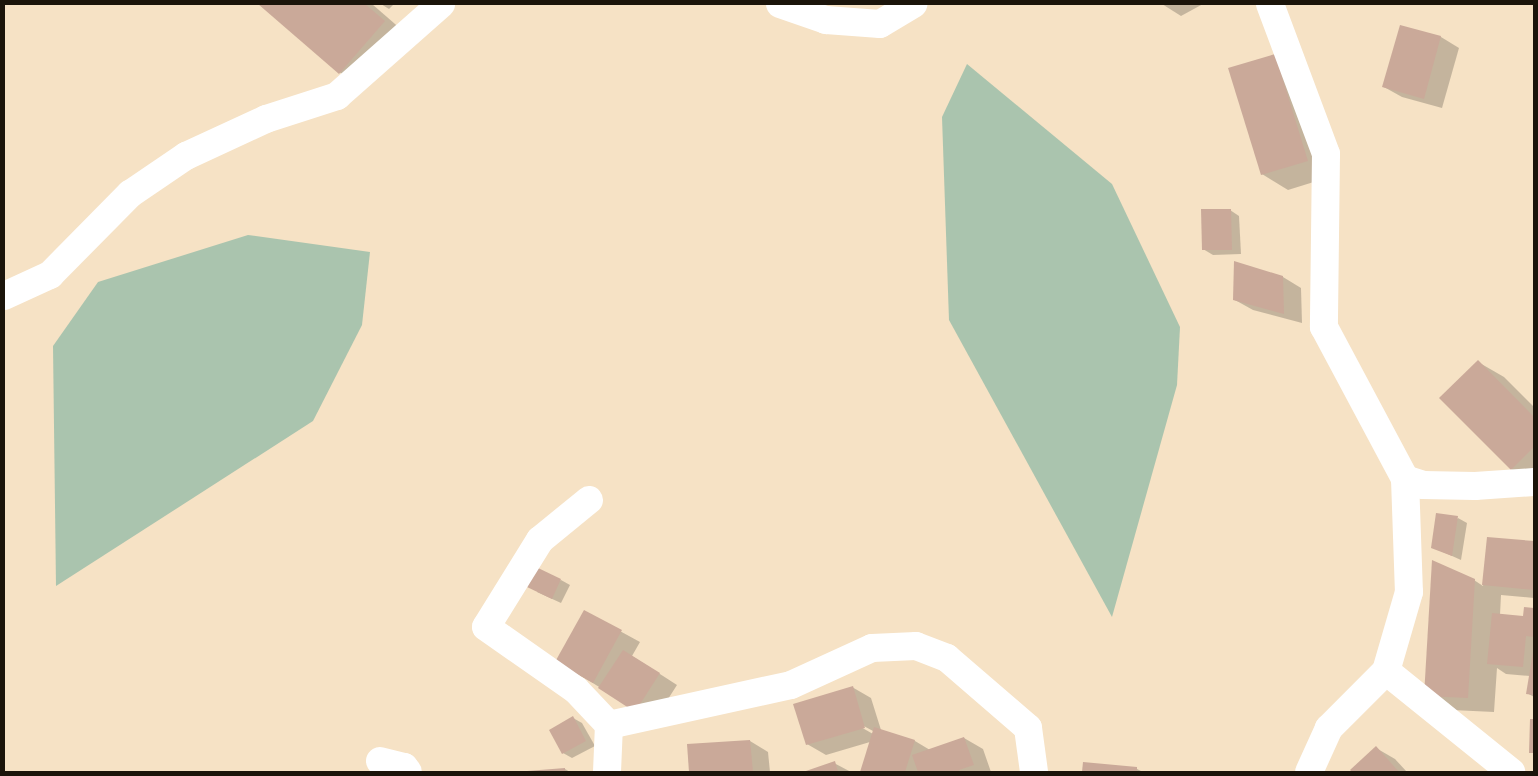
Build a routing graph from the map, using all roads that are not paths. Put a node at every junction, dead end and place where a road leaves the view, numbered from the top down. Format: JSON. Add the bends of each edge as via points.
{"nodes":[{"id":1,"x":441,"y":4,"type":"edge"},
{"id":2,"x":780,"y":4,"type":"edge"},
{"id":3,"x":913,"y":4,"type":"edge"},
{"id":4,"x":1270,"y":4,"type":"edge"},
{"id":5,"x":4,"y":296,"type":"edge"},
{"id":6,"x":1405,"y":479,"type":"junction"},
{"id":7,"x":1534,"y":482,"type":"edge"},
{"id":8,"x":589,"y":500,"type":"dead end"},
{"id":9,"x":1386,"y":671,"type":"junction"},
{"id":10,"x":609,"y":725,"type":"junction"},
{"id":11,"x":380,"y":761,"type":"dead end"},
{"id":12,"x":1028,"y":770,"type":"edge"},
{"id":13,"x":408,"y":772,"type":"edge"},
{"id":14,"x":608,"y":772,"type":"edge"},
{"id":15,"x":1309,"y":772,"type":"edge"},
{"id":16,"x":1511,"y":772,"type":"edge"}],
"edges":[{"from":1,"to":5,"type":"street","via":[[337,96],[266,119],[186,156],[130,194],[50,275]]},
{"from":2,"to":3,"type":"street","via":[[826,20],[880,24]]},
{"from":4,"to":6,"type":"street","via":[[1326,154],[1324,327]]},
{"from":6,"to":7,"type":"street","via":[[1423,485]]},
{"from":6,"to":9,"type":"street","via":[[1409,592]]},
{"from":8,"to":10,"type":"street","via":[[540,540],[486,627],[576,690]]},
{"from":9,"to":15,"type":"street","via":[[1329,728]]},
{"from":9,"to":16,"type":"street"},
{"from":10,"to":12,"type":"street","via":[[791,684],[872,648],[916,646],[947,658],[1028,728]]},
{"from":10,"to":14,"type":"street"},
{"from":11,"to":13,"type":"street","via":[[404,767]]}]}
